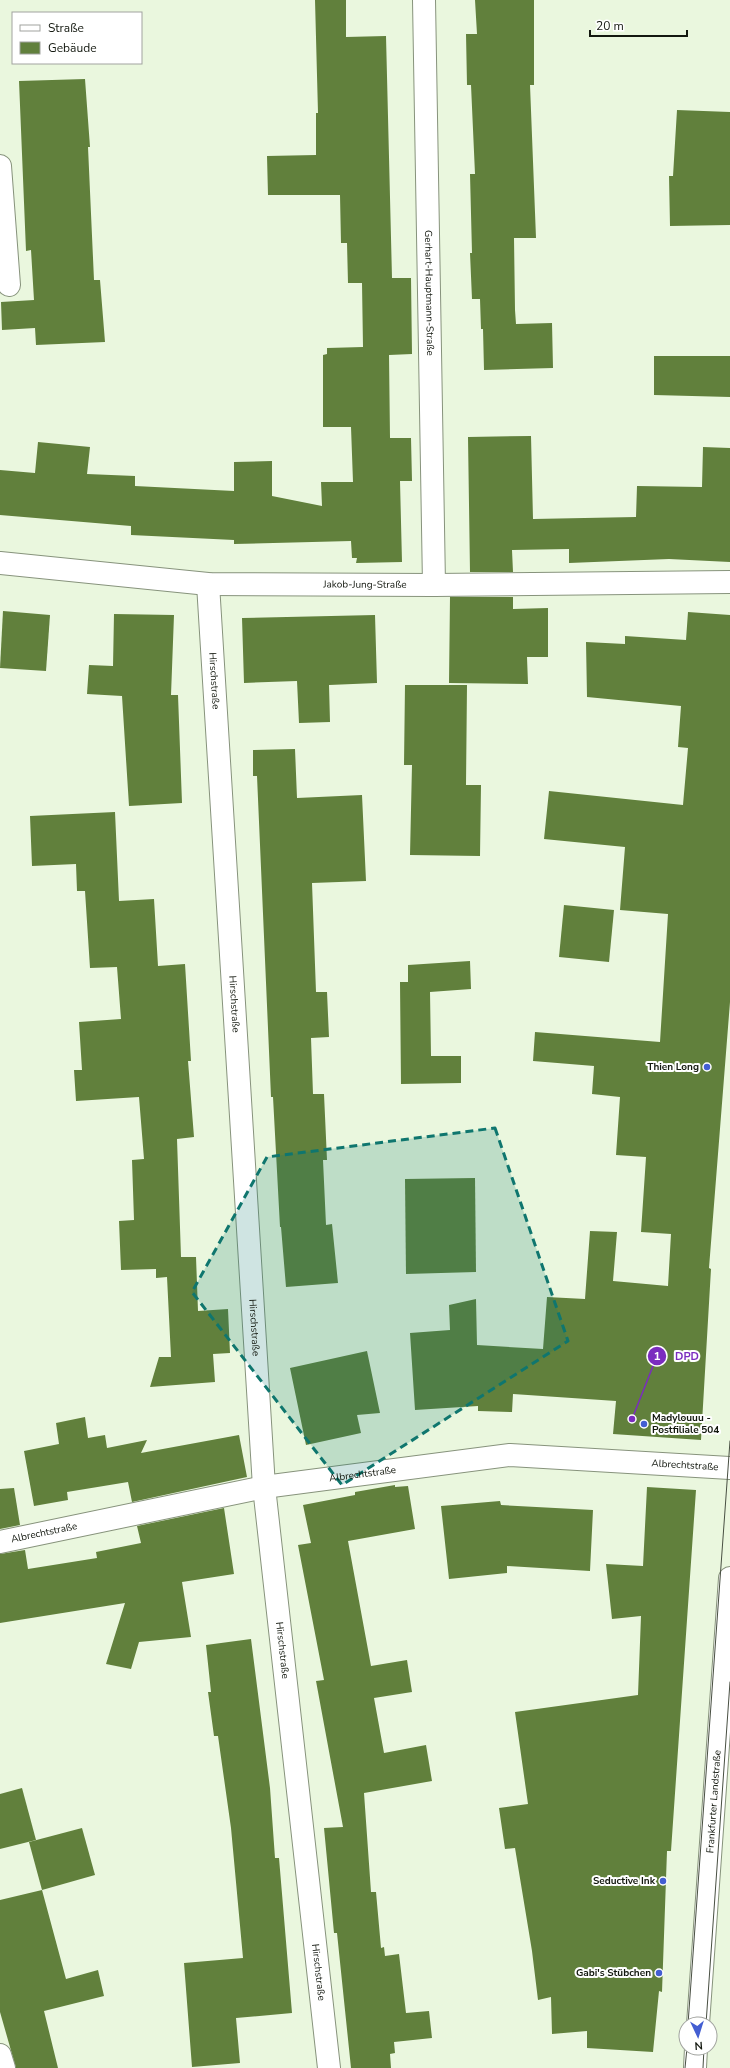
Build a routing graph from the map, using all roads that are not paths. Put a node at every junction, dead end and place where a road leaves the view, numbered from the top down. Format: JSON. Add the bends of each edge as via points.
{"nodes":[{"id":1,"x":424,"y":0,"type":"edge"},
{"id":2,"x":0,"y":166,"type":"edge"},
{"id":3,"x":9,"y":285,"type":"dead end"},
{"id":4,"x":0,"y":563,"type":"edge"},
{"id":5,"x":730,"y":582,"type":"edge"},
{"id":6,"x":208,"y":584,"type":"junction"},
{"id":7,"x":434,"y":585,"type":"junction"},
{"id":8,"x":730,"y":1468,"type":"edge"},
{"id":9,"x":264,"y":1487,"type":"junction"},
{"id":10,"x":0,"y":1542,"type":"edge"},
{"id":11,"x":730,"y":1578,"type":"edge"},
{"id":12,"x":699,"y":2016,"type":"edge"},
{"id":13,"x":0,"y":2055,"type":"edge"},
{"id":14,"x":696,"y":2056,"type":"edge"},
{"id":15,"x":4,"y":2068,"type":"edge"},
{"id":16,"x":329,"y":2068,"type":"edge"},
{"id":17,"x":695,"y":2068,"type":"edge"}],
"edges":[{"from":1,"to":7,"type":"street","name":"Gerhart-Hauptmann-Straße"},
{"from":2,"to":3,"type":"street"},
{"from":4,"to":6,"type":"street","name":"Jakob-Jung-Straße"},
{"from":5,"to":7,"type":"street","name":"Jakob-Jung-Straße"},
{"from":6,"to":7,"type":"street","name":"Jakob-Jung-Straße"},
{"from":6,"to":9,"type":"street","name":"Hirschstraße"},
{"from":8,"to":9,"type":"street","name":"Albrechtstraße","via":[[510,1455]]},
{"from":9,"to":10,"type":"street","name":"Albrechtstraße"},
{"from":9,"to":16,"type":"street","name":"Hirschstraße"},
{"from":11,"to":12,"type":"street","name":"Frankfurter Landstraße"},
{"from":13,"to":15,"type":"street"},
{"from":14,"to":17,"type":"street"}]}
